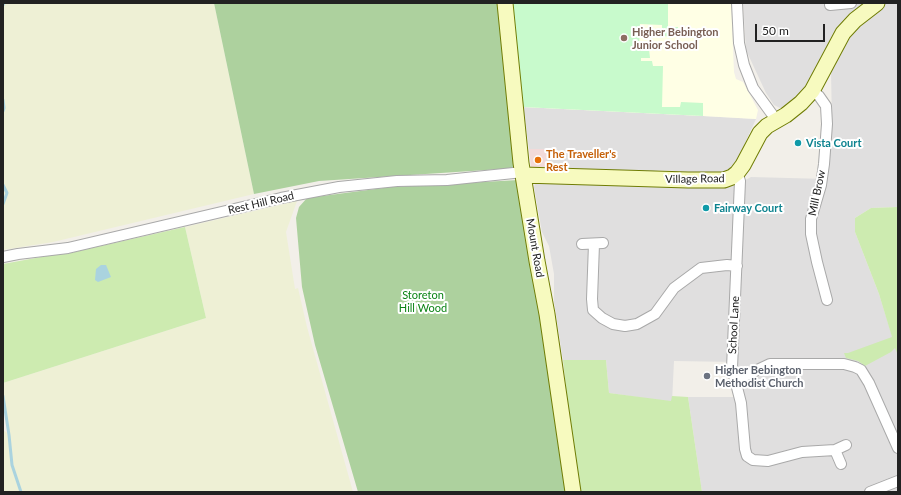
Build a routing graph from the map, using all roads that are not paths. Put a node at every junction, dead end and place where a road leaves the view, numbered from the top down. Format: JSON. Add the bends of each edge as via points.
{"nodes":[{"id":1,"x":505,"y":3,"type":"edge"},
{"id":2,"x":737,"y":3,"type":"edge"},
{"id":3,"x":851,"y":3,"type":"edge"},
{"id":4,"x":877,"y":3,"type":"edge"},
{"id":5,"x":830,"y":5,"type":"dead end"},
{"id":6,"x":812,"y":91,"type":"junction"},
{"id":7,"x":776,"y":121,"type":"junction"},
{"id":8,"x":737,"y":173,"type":"junction"},
{"id":9,"x":526,"y":174,"type":"junction"},
{"id":10,"x":582,"y":244,"type":"dead end"},
{"id":11,"x":3,"y":257,"type":"edge"},
{"id":12,"x":737,"y":266,"type":"junction"},
{"id":13,"x":827,"y":300,"type":"dead end"},
{"id":14,"x":736,"y":380,"type":"junction"},
{"id":15,"x":846,"y":445,"type":"dead end"},
{"id":16,"x":898,"y":448,"type":"edge"},
{"id":17,"x":835,"y":450,"type":"junction"},
{"id":18,"x":841,"y":464,"type":"dead end"},
{"id":19,"x":898,"y":481,"type":"edge"},
{"id":20,"x":573,"y":492,"type":"edge"},
{"id":21,"x":870,"y":492,"type":"edge"}],
"edges":[{"from":1,"to":9,"type":"main road","name":"Mount Road"},
{"from":2,"to":7,"type":"street","via":[[739,43],[744,65],[753,88]]},
{"from":3,"to":5,"type":"street"},
{"from":4,"to":6,"type":"main road","name":"Village Road","via":[[843,33]]},
{"from":6,"to":7,"type":"main road","name":"Village Road","via":[[801,103]]},
{"from":6,"to":13,"type":"street","name":"Mill Brow","via":[[826,106],[824,164],[811,219],[811,234]]},
{"from":7,"to":8,"type":"main road","name":"Village Road","via":[[760,133]]},
{"from":8,"to":9,"type":"main road","name":"Village Road","via":[[724,180]]},
{"from":8,"to":12,"type":"street","name":"School Lane","via":[[740,181]]},
{"from":9,"to":11,"type":"street","name":"Rest Hill Road","via":[[339,186],[76,246]]},
{"from":9,"to":20,"type":"main road","name":"Mount Road"},
{"from":10,"to":12,"type":"street","via":[[598,244],[593,310],[613,324],[625,326],[637,324],[655,314],[674,288],[701,268]]},
{"from":12,"to":14,"type":"street","name":"School Lane","via":[[732,368]]},
{"from":14,"to":16,"type":"street","via":[[770,364],[844,364],[855,367],[861,370],[870,383]]},
{"from":14,"to":17,"type":"street","name":"School Lane","via":[[747,456],[753,460],[768,461],[802,452]]},
{"from":15,"to":17,"type":"street","name":"School Lane"},
{"from":17,"to":18,"type":"street"},
{"from":19,"to":21,"type":"street"}]}
